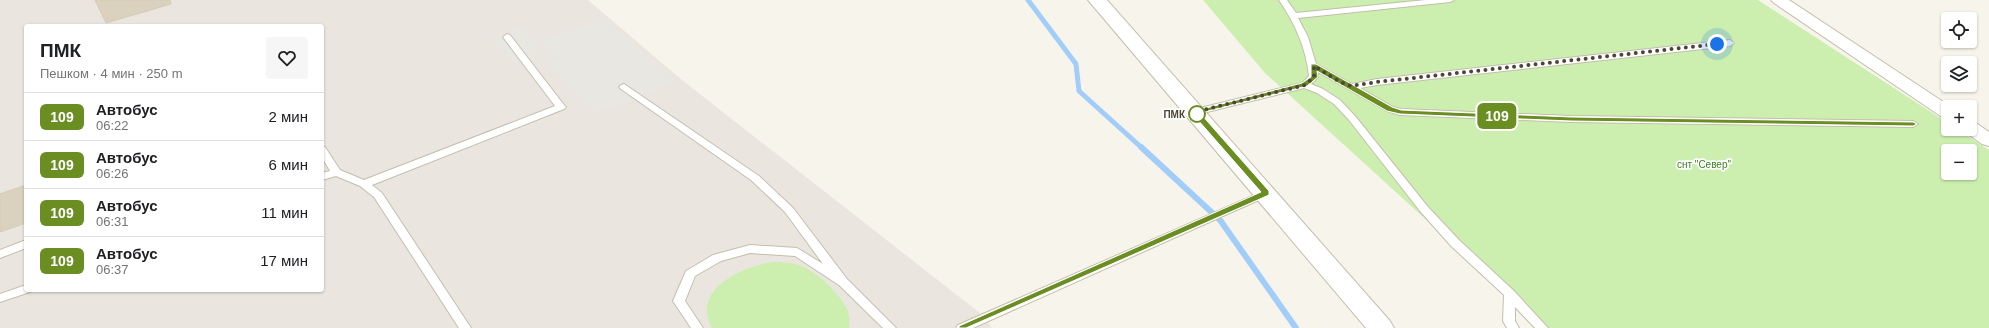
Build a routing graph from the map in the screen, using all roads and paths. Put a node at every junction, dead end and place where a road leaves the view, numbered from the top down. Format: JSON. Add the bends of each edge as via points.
{"nodes":[{"id":1,"x":1097,"y":0,"type":"edge"},
{"id":2,"x":1283,"y":0,"type":"edge"},
{"id":3,"x":1450,"y":0,"type":"edge"},
{"id":4,"x":1779,"y":0,"type":"edge"},
{"id":5,"x":1294,"y":16,"type":"junction"},
{"id":6,"x":507,"y":37,"type":"dead end"},
{"id":7,"x":1730,"y":42,"type":"dead end"},
{"id":8,"x":1314,"y":66,"type":"junction"},
{"id":9,"x":1305,"y":85,"type":"junction"},
{"id":10,"x":1351,"y":86,"type":"junction"},
{"id":11,"x":624,"y":87,"type":"dead end"},
{"id":12,"x":1941,"y":108,"type":"edge"},
{"id":13,"x":1195,"y":112,"type":"junction"},
{"id":14,"x":1913,"y":124,"type":"dead end"},
{"id":15,"x":1977,"y":132,"type":"edge"},
{"id":16,"x":1989,"y":140,"type":"edge"},
{"id":17,"x":324,"y":152,"type":"edge"},
{"id":18,"x":336,"y":172,"type":"junction"},
{"id":19,"x":324,"y":177,"type":"edge"},
{"id":20,"x":364,"y":184,"type":"junction"},
{"id":21,"x":1266,"y":193,"type":"junction"},
{"id":22,"x":24,"y":245,"type":"edge"},
{"id":23,"x":0,"y":254,"type":"edge"},
{"id":24,"x":843,"y":282,"type":"junction"},
{"id":25,"x":24,"y":290,"type":"edge"},
{"id":26,"x":1510,"y":294,"type":"junction"},
{"id":27,"x":0,"y":298,"type":"edge"},
{"id":28,"x":465,"y":328,"type":"edge"},
{"id":29,"x":697,"y":328,"type":"edge"},
{"id":30,"x":890,"y":328,"type":"edge"},
{"id":31,"x":962,"y":328,"type":"edge"},
{"id":32,"x":1381,"y":328,"type":"edge"},
{"id":33,"x":1513,"y":328,"type":"edge"},
{"id":34,"x":1542,"y":328,"type":"edge"}],
"edges":[{"from":1,"to":13,"type":"street"},
{"from":2,"to":5,"type":"lane"},
{"from":3,"to":5,"type":"lane"},
{"from":4,"to":12,"type":"street"},
{"from":5,"to":8,"type":"lane"},
{"from":6,"to":20,"type":"lane","via":[[561,107]]},
{"from":7,"to":10,"type":"lane"},
{"from":8,"to":9,"type":"lane","via":[[1314,77]]},
{"from":8,"to":10,"type":"lane"},
{"from":9,"to":13,"type":"lane"},
{"from":9,"to":26,"type":"lane","via":[[1337,102],[1455,243]]},
{"from":10,"to":14,"type":"lane","via":[[1390,109],[1418,113],[1571,119]]},
{"from":11,"to":24,"type":"lane","via":[[755,178],[789,210]]},
{"from":13,"to":21,"type":"street"},
{"from":15,"to":16,"type":"street"},
{"from":17,"to":18,"type":"lane"},
{"from":18,"to":19,"type":"lane"},
{"from":18,"to":20,"type":"lane"},
{"from":20,"to":28,"type":"lane","via":[[378,195]]},
{"from":21,"to":31,"type":"lane"},
{"from":21,"to":32,"type":"street"},
{"from":22,"to":23,"type":"lane"},
{"from":24,"to":29,"type":"lane","via":[[797,252],[750,249],[717,258],[690,274],[679,300]]},
{"from":24,"to":30,"type":"lane"},
{"from":25,"to":27,"type":"lane"},
{"from":26,"to":33,"type":"lane","via":[[1509,322]]},
{"from":26,"to":34,"type":"lane"}]}
